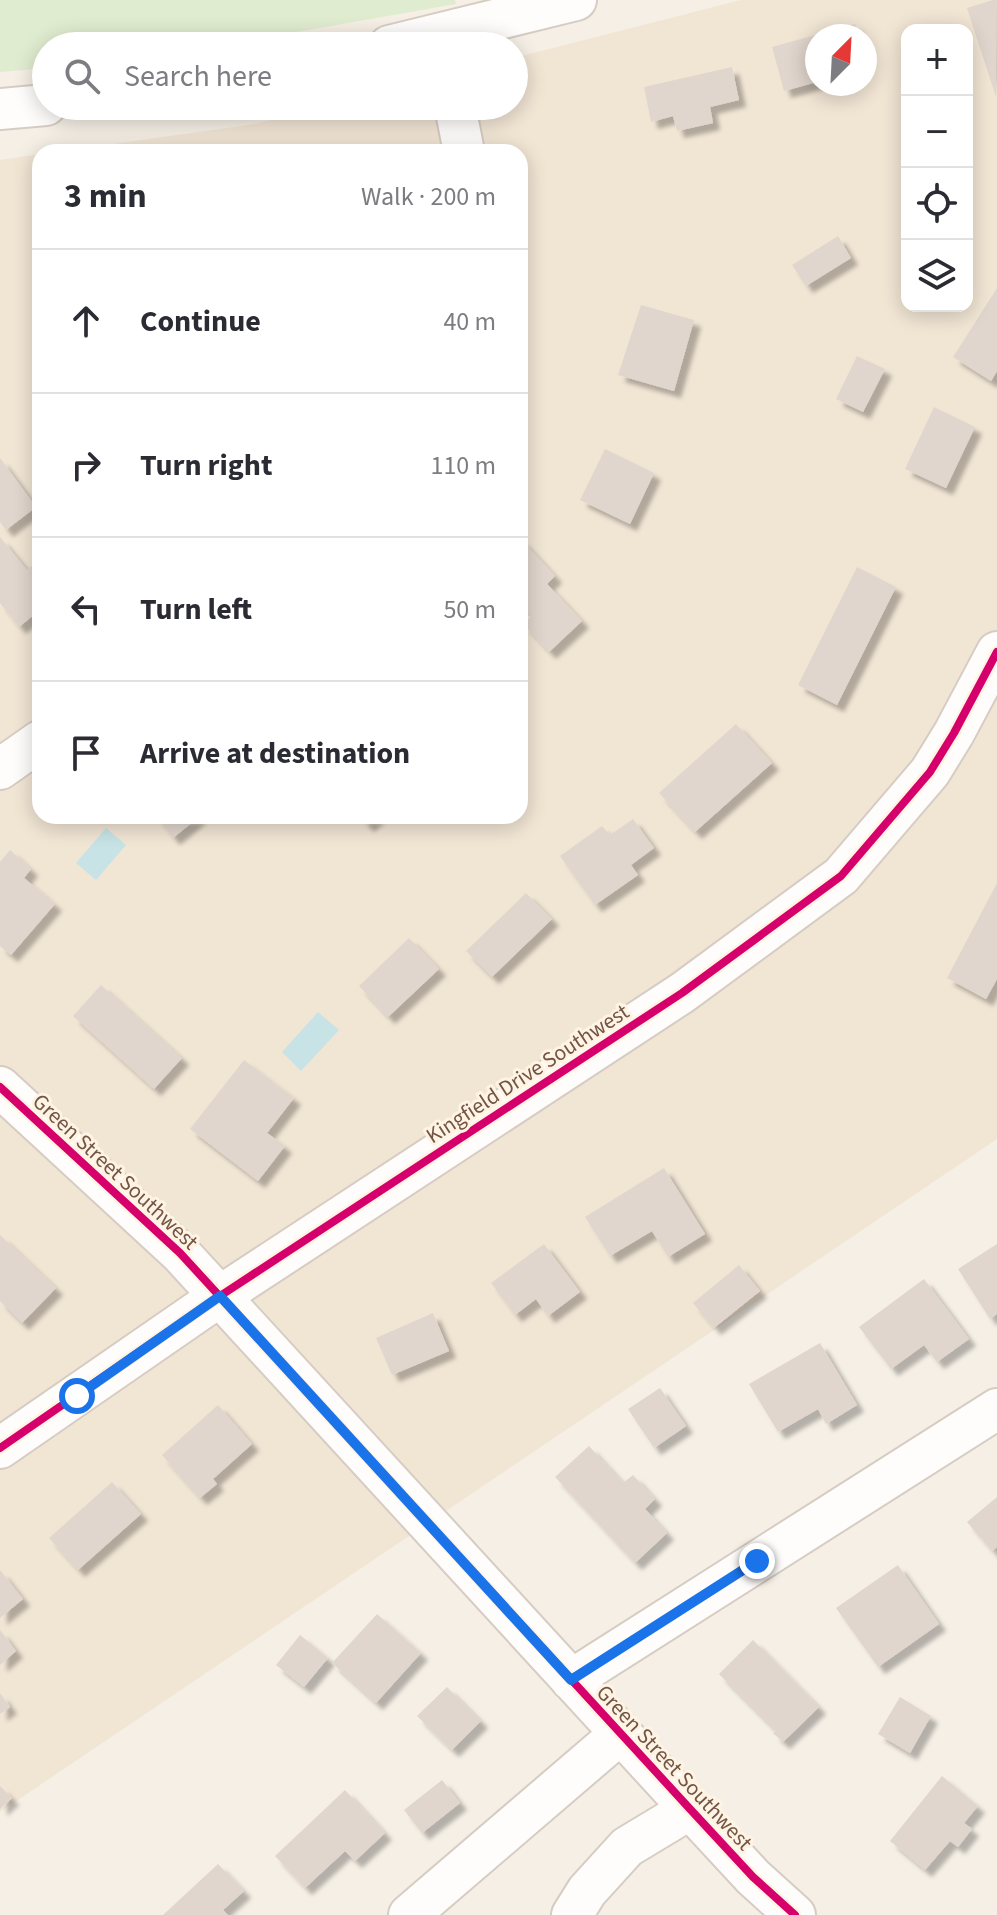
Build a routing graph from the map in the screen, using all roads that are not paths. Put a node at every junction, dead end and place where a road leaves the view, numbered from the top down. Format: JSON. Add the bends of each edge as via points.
{"nodes":[{"id":1,"x":576,"y":0,"type":"edge"},
{"id":2,"x":469,"y":32,"type":"edge"},
{"id":3,"x":32,"y":106,"type":"edge"},
{"id":4,"x":0,"y":109,"type":"edge"},
{"id":5,"x":458,"y":120,"type":"edge"},
{"id":6,"x":462,"y":144,"type":"edge"},
{"id":7,"x":997,"y":652,"type":"edge"},
{"id":8,"x":32,"y":747,"type":"edge"},
{"id":9,"x":0,"y":769,"type":"edge"},
{"id":10,"x":0,"y":1087,"type":"edge"},
{"id":11,"x":220,"y":1296,"type":"junction"},
{"id":12,"x":997,"y":1409,"type":"edge"},
{"id":13,"x":0,"y":1448,"type":"edge"},
{"id":14,"x":571,"y":1680,"type":"junction"},
{"id":15,"x":620,"y":1734,"type":"junction"},
{"id":16,"x":690,"y":1809,"type":"junction"},
{"id":17,"x":409,"y":1915,"type":"edge"},
{"id":18,"x":572,"y":1915,"type":"edge"},
{"id":19,"x":795,"y":1915,"type":"edge"}],
"edges":[{"from":1,"to":2,"type":"street"},
{"from":3,"to":4,"type":"street"},
{"from":5,"to":6,"type":"street"},
{"from":7,"to":11,"type":"street","name":"Kingfield Drive Southwest","via":[[930,772],[841,876],[682,993]]},
{"from":8,"to":9,"type":"street"},
{"from":10,"to":11,"type":"street","name":"Green Street Southwest"},
{"from":11,"to":13,"type":"street","name":"Kingfield Drive Southwest"},
{"from":11,"to":14,"type":"street","name":"Green Street Southwest"},
{"from":12,"to":14,"type":"street"},
{"from":14,"to":15,"type":"street","name":"Green Street Southwest"},
{"from":15,"to":16,"type":"street","name":"Green Street Southwest"},
{"from":15,"to":17,"type":"street"},
{"from":16,"to":18,"type":"street","via":[[627,1847]]},
{"from":16,"to":19,"type":"street","name":"Green Street Southwest"}]}
